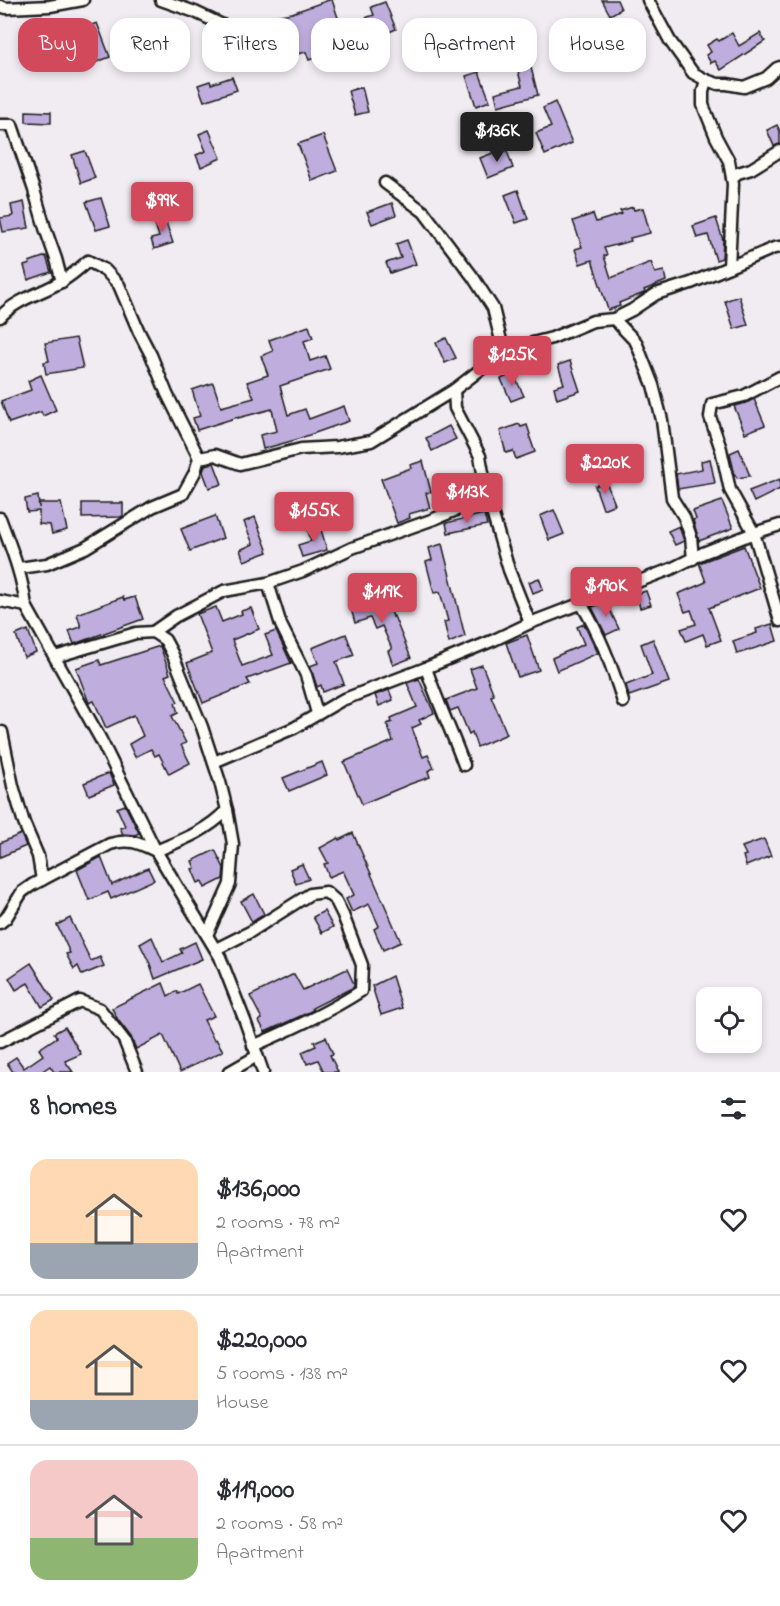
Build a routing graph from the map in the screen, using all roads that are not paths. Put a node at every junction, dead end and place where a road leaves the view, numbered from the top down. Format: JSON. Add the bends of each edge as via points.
{"nodes":[{"id":1,"x":83,"y":0,"type":"edge"},
{"id":2,"x":161,"y":0,"type":"edge"},
{"id":3,"x":648,"y":0,"type":"edge"},
{"id":4,"x":0,"y":6,"type":"edge"},
{"id":5,"x":208,"y":18,"type":"edge"},
{"id":6,"x":780,"y":67,"type":"edge"},
{"id":7,"x":706,"y":80,"type":"junction"},
{"id":8,"x":0,"y":125,"type":"edge"},
{"id":9,"x":780,"y":151,"type":"edge"},
{"id":10,"x":732,"y":178,"type":"junction"},
{"id":11,"x":385,"y":183,"type":"dead end"},
{"id":12,"x":780,"y":247,"type":"edge"},
{"id":13,"x":729,"y":267,"type":"junction"},
{"id":14,"x":62,"y":282,"type":"junction"},
{"id":15,"x":0,"y":317,"type":"edge"},
{"id":16,"x":614,"y":319,"type":"junction"},
{"id":17,"x":504,"y":353,"type":"junction"},
{"id":18,"x":780,"y":377,"type":"edge"},
{"id":19,"x":454,"y":390,"type":"junction"},
{"id":20,"x":199,"y":458,"type":"junction"},
{"id":21,"x":487,"y":495,"type":"junction"},
{"id":22,"x":0,"y":518,"type":"edge"},
{"id":23,"x":780,"y":525,"type":"edge"},
{"id":24,"x":754,"y":532,"type":"junction"},
{"id":25,"x":693,"y":559,"type":"junction"},
{"id":26,"x":19,"y":568,"type":"junction"},
{"id":27,"x":268,"y":583,"type":"junction"},
{"id":28,"x":0,"y":601,"type":"edge"},
{"id":29,"x":582,"y":604,"type":"junction"},
{"id":30,"x":26,"y":606,"type":"junction"},
{"id":31,"x":780,"y":621,"type":"edge"},
{"id":32,"x":530,"y":623,"type":"junction"},
{"id":33,"x":153,"y":632,"type":"junction"},
{"id":34,"x":55,"y":657,"type":"junction"},
{"id":35,"x":426,"y":668,"type":"junction"},
{"id":36,"x":624,"y":702,"type":"dead end"},
{"id":37,"x":317,"y":713,"type":"junction"},
{"id":38,"x":0,"y":732,"type":"edge"},
{"id":39,"x":214,"y":762,"type":"junction"},
{"id":40,"x":464,"y":765,"type":"dead end"},
{"id":41,"x":227,"y":810,"type":"junction"},
{"id":42,"x":156,"y":851,"type":"junction"},
{"id":43,"x":42,"y":879,"type":"junction"},
{"id":44,"x":0,"y":923,"type":"edge"},
{"id":45,"x":207,"y":935,"type":"junction"},
{"id":46,"x":216,"y":949,"type":"junction"},
{"id":47,"x":0,"y":1042,"type":"edge"},
{"id":48,"x":255,"y":1051,"type":"junction"},
{"id":49,"x":137,"y":1072,"type":"edge"},
{"id":50,"x":230,"y":1072,"type":"edge"},
{"id":51,"x":263,"y":1072,"type":"edge"}],
"edges":[{"from":1,"to":4,"type":"street","via":[[50,6]]},
{"from":2,"to":5,"type":"street"},
{"from":3,"to":7,"type":"street","via":[[670,41],[693,72]]},
{"from":6,"to":7,"type":"street","via":[[744,87]]},
{"from":7,"to":10,"type":"street","via":[[703,105],[729,161]]},
{"from":8,"to":14,"type":"street","via":[[12,125]]},
{"from":9,"to":10,"type":"street"},
{"from":10,"to":13,"type":"street"},
{"from":11,"to":17,"type":"street","via":[[424,212],[473,277],[493,308]]},
{"from":12,"to":13,"type":"street"},
{"from":13,"to":16,"type":"street","via":[[656,294]]},
{"from":14,"to":15,"type":"street","via":[[27,297]]},
{"from":14,"to":20,"type":"street","via":[[88,261],[105,270],[119,285]]},
{"from":16,"to":17,"type":"street","via":[[593,321]]},
{"from":16,"to":25,"type":"street","via":[[636,342],[653,385],[662,420],[672,498],[691,537]]},
{"from":17,"to":19,"type":"street"},
{"from":18,"to":24,"type":"street","via":[[744,396],[712,404],[710,417],[730,490]]},
{"from":19,"to":20,"type":"street","via":[[371,441],[301,449],[240,464],[215,455]]},
{"from":19,"to":21,"type":"street","via":[[455,408],[480,456]]},
{"from":20,"to":26,"type":"street","via":[[183,494],[152,507],[85,548],[47,564]]},
{"from":21,"to":27,"type":"street"},
{"from":21,"to":32,"type":"street"},
{"from":22,"to":26,"type":"street"},
{"from":23,"to":24,"type":"street"},
{"from":24,"to":25,"type":"street"},
{"from":24,"to":31,"type":"street"},
{"from":25,"to":29,"type":"street"},
{"from":26,"to":30,"type":"street"},
{"from":27,"to":33,"type":"street","via":[[224,591]]},
{"from":27,"to":37,"type":"street","via":[[281,625],[306,675]]},
{"from":28,"to":30,"type":"street"},
{"from":29,"to":32,"type":"street"},
{"from":29,"to":36,"type":"street","via":[[607,653]]},
{"from":30,"to":34,"type":"street"},
{"from":32,"to":35,"type":"street"},
{"from":33,"to":34,"type":"street","via":[[136,633]]},
{"from":33,"to":39,"type":"street","via":[[165,640],[172,653]]},
{"from":34,"to":42,"type":"street"},
{"from":35,"to":37,"type":"street","via":[[371,687]]},
{"from":35,"to":40,"type":"street"},
{"from":37,"to":39,"type":"street","via":[[294,728]]},
{"from":38,"to":43,"type":"street"},
{"from":39,"to":41,"type":"street"},
{"from":41,"to":42,"type":"street","via":[[200,832]]},
{"from":41,"to":45,"type":"street","via":[[232,844],[230,884]]},
{"from":42,"to":43,"type":"street","via":[[136,841],[120,841]]},
{"from":42,"to":45,"type":"street"},
{"from":43,"to":44,"type":"street","via":[[22,892]]},
{"from":45,"to":46,"type":"street"},
{"from":46,"to":48,"type":"street"},
{"from":46,"to":48,"type":"street","via":[[310,894],[326,892],[343,915],[362,964],[361,992]]},
{"from":47,"to":49,"type":"street","via":[[80,1001],[100,1009],[124,1040]]},
{"from":48,"to":50,"type":"street"},
{"from":48,"to":51,"type":"street"}]}
